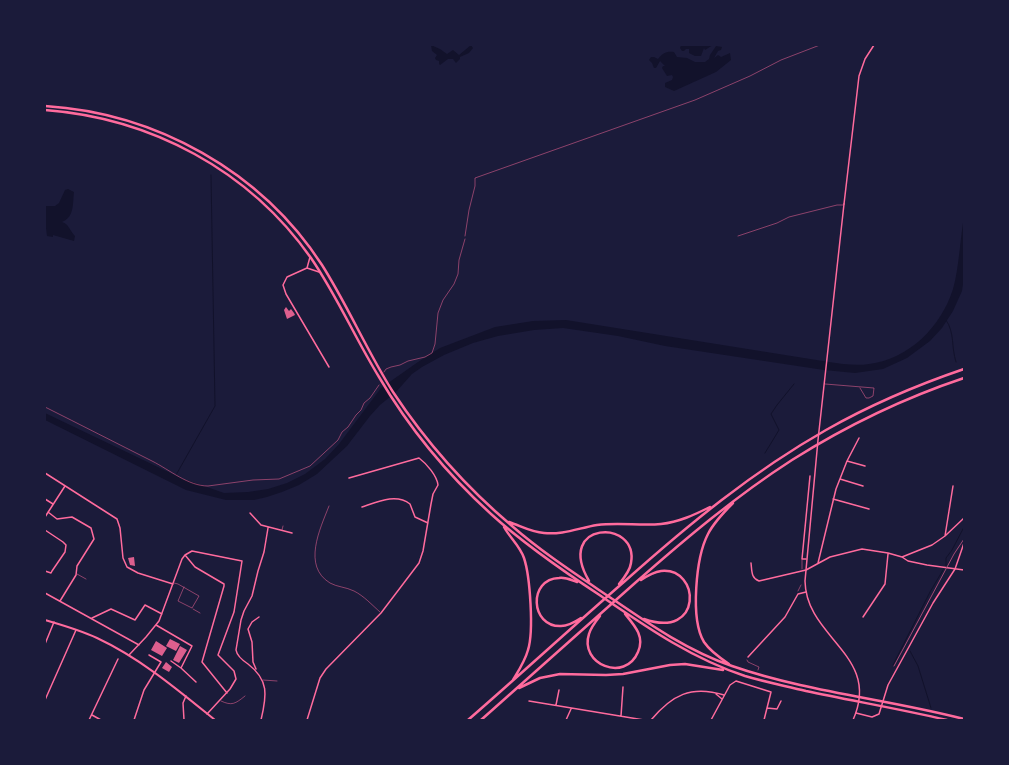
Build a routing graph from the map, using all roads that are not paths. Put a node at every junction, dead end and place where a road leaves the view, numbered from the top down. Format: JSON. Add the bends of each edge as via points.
{"nodes":[{"id":1,"x":820,"y":45,"type":"edge"},
{"id":2,"x":874,"y":45,"type":"edge"},
{"id":3,"x":45,"y":106,"type":"edge"},
{"id":4,"x":45,"y":110,"type":"edge"},
{"id":5,"x":844,"y":204,"type":"junction"},
{"id":6,"x":465,"y":236,"type":"road end"},
{"id":7,"x":738,"y":236,"type":"dead end"},
{"id":8,"x":310,"y":257,"type":"junction"},
{"id":9,"x":307,"y":268,"type":"junction"},
{"id":10,"x":320,"y":272,"type":"junction"},
{"id":11,"x":329,"y":367,"type":"dead end"},
{"id":12,"x":964,"y":369,"type":"edge"},
{"id":13,"x":964,"y":378,"type":"edge"},
{"id":14,"x":825,"y":384,"type":"junction"},
{"id":15,"x":860,"y":388,"type":"junction"},
{"id":16,"x":859,"y":438,"type":"dead end"},
{"id":17,"x":847,"y":461,"type":"junction"},
{"id":18,"x":865,"y":466,"type":"dead end"},
{"id":19,"x":45,"y":473,"type":"edge"},
{"id":20,"x":810,"y":476,"type":"dead end"},
{"id":21,"x":349,"y":478,"type":"dead end"},
{"id":22,"x":840,"y":479,"type":"junction"},
{"id":23,"x":65,"y":486,"type":"junction"},
{"id":24,"x":863,"y":486,"type":"dead end"},
{"id":25,"x":953,"y":486,"type":"dead end"},
{"id":26,"x":739,"y":496,"type":"junction"},
{"id":27,"x":45,"y":499,"type":"edge"},
{"id":28,"x":833,"y":499,"type":"junction"},
{"id":29,"x":53,"y":504,"type":"junction"},
{"id":30,"x":716,"y":504,"type":"junction"},
{"id":31,"x":329,"y":506,"type":"dead end"},
{"id":32,"x":362,"y":507,"type":"dead end"},
{"id":33,"x":869,"y":509,"type":"dead end"},
{"id":34,"x":48,"y":512,"type":"junction"},
{"id":35,"x":250,"y":512,"type":"dead end"},
{"id":36,"x":45,"y":517,"type":"edge"},
{"id":37,"x":964,"y":518,"type":"edge"},
{"id":38,"x":507,"y":521,"type":"junction"},
{"id":39,"x":428,"y":523,"type":"junction"},
{"id":40,"x":503,"y":525,"type":"junction"},
{"id":41,"x":283,"y":526,"type":"dead end"},
{"id":42,"x":268,"y":528,"type":"junction"},
{"id":43,"x":45,"y":530,"type":"edge"},
{"id":44,"x":281,"y":531,"type":"junction"},
{"id":45,"x":292,"y":533,"type":"dead end"},
{"id":46,"x":945,"y":536,"type":"junction"},
{"id":47,"x":964,"y":543,"type":"edge"},
{"id":48,"x":185,"y":554,"type":"junction"},
{"id":49,"x":888,"y":554,"type":"junction"},
{"id":50,"x":902,"y":557,"type":"junction"},
{"id":51,"x":802,"y":559,"type":"junction"},
{"id":52,"x":806,"y":560,"type":"junction"},
{"id":53,"x":818,"y":563,"type":"junction"},
{"id":54,"x":751,"y":564,"type":"dead end"},
{"id":55,"x":806,"y":570,"type":"junction"},
{"id":56,"x":956,"y":570,"type":"junction"},
{"id":57,"x":964,"y":570,"type":"edge"},
{"id":58,"x":45,"y":571,"type":"edge"},
{"id":59,"x":801,"y":571,"type":"junction"},
{"id":60,"x":76,"y":573,"type":"junction"},
{"id":61,"x":86,"y":579,"type":"dead end"},
{"id":62,"x":637,"y":582,"type":"junction"},
{"id":63,"x":581,"y":583,"type":"junction"},
{"id":64,"x":173,"y":584,"type":"junction"},
{"id":65,"x":590,"y":584,"type":"junction"},
{"id":66,"x":184,"y":587,"type":"junction"},
{"id":67,"x":615,"y":589,"type":"junction"},
{"id":68,"x":45,"y":592,"type":"edge"},
{"id":69,"x":806,"y":592,"type":"junction"},
{"id":70,"x":60,"y":601,"type":"junction"},
{"id":71,"x":192,"y":608,"type":"junction"},
{"id":72,"x":604,"y":610,"type":"junction"},
{"id":73,"x":622,"y":611,"type":"junction"},
{"id":74,"x":200,"y":613,"type":"dead end"},
{"id":75,"x":381,"y":613,"type":"junction"},
{"id":76,"x":162,"y":614,"type":"junction"},
{"id":77,"x":585,"y":616,"type":"junction"},
{"id":78,"x":259,"y":617,"type":"dead end"},
{"id":79,"x":640,"y":617,"type":"junction"},
{"id":80,"x":863,"y":617,"type":"dead end"},
{"id":81,"x":92,"y":618,"type":"junction"},
{"id":82,"x":45,"y":620,"type":"edge"},
{"id":83,"x":54,"y":622,"type":"junction"},
{"id":84,"x":156,"y":625,"type":"junction"},
{"id":85,"x":76,"y":630,"type":"junction"},
{"id":86,"x":45,"y":644,"type":"edge"},
{"id":87,"x":139,"y":644,"type":"junction"},
{"id":88,"x":149,"y":655,"type":"dead end"},
{"id":89,"x":128,"y":656,"type":"junction"},
{"id":90,"x":748,"y":657,"type":"road end"},
{"id":91,"x":118,"y":659,"type":"dead end"},
{"id":92,"x":171,"y":661,"type":"dead end"},
{"id":93,"x":733,"y":666,"type":"junction"},
{"id":94,"x":181,"y":668,"type":"junction"},
{"id":95,"x":256,"y":670,"type":"junction"},
{"id":96,"x":732,"y":671,"type":"junction"},
{"id":97,"x":155,"y":674,"type":"junction"},
{"id":98,"x":262,"y":680,"type":"junction"},
{"id":99,"x":277,"y":681,"type":"dead end"},
{"id":100,"x":196,"y":682,"type":"dead end"},
{"id":101,"x":512,"y":682,"type":"junction"},
{"id":102,"x":754,"y":682,"type":"dead end"},
{"id":103,"x":753,"y":686,"type":"junction"},
{"id":104,"x":623,"y":687,"type":"dead end"},
{"id":105,"x":514,"y":690,"type":"junction"},
{"id":106,"x":559,"y":690,"type":"dead end"},
{"id":107,"x":227,"y":693,"type":"junction"},
{"id":108,"x":716,"y":694,"type":"junction"},
{"id":109,"x":724,"y":695,"type":"junction"},
{"id":110,"x":186,"y":696,"type":"junction"},
{"id":111,"x":245,"y":696,"type":"dead end"},
{"id":112,"x":722,"y":699,"type":"junction"},
{"id":113,"x":45,"y":700,"type":"edge"},
{"id":114,"x":220,"y":700,"type":"junction"},
{"id":115,"x":529,"y":701,"type":"dead end"},
{"id":116,"x":781,"y":701,"type":"dead end"},
{"id":117,"x":556,"y":706,"type":"junction"},
{"id":118,"x":571,"y":708,"type":"junction"},
{"id":119,"x":768,"y":708,"type":"junction"},
{"id":120,"x":856,"y":713,"type":"junction"},
{"id":121,"x":207,"y":714,"type":"junction"},
{"id":122,"x":92,"y":715,"type":"junction"},
{"id":123,"x":621,"y":716,"type":"junction"},
{"id":124,"x":89,"y":720,"type":"edge"},
{"id":125,"x":101,"y":720,"type":"edge"},
{"id":126,"x":134,"y":720,"type":"edge"},
{"id":127,"x":184,"y":720,"type":"edge"},
{"id":128,"x":215,"y":720,"type":"edge"},
{"id":129,"x":262,"y":720,"type":"edge"},
{"id":130,"x":307,"y":720,"type":"edge"},
{"id":131,"x":468,"y":720,"type":"edge"},
{"id":132,"x":481,"y":720,"type":"edge"},
{"id":133,"x":566,"y":720,"type":"edge"},
{"id":134,"x":644,"y":720,"type":"edge"},
{"id":135,"x":651,"y":720,"type":"edge"},
{"id":136,"x":711,"y":720,"type":"edge"},
{"id":137,"x":764,"y":720,"type":"edge"},
{"id":138,"x":853,"y":720,"type":"edge"},
{"id":139,"x":946,"y":720,"type":"edge"},
{"id":140,"x":964,"y":720,"type":"edge"}],
"edges":[{"from":1,"to":6,"type":"lane","via":[[695,100],[475,178]]},
{"from":2,"to":5,"type":"street","via":[[865,59],[859,76]]},
{"from":3,"to":38,"type":"highway","via":[[93,112],[143,125],[193,147],[236,174],[273,207],[308,245],[373,358],[425,436],[478,495]]},
{"from":4,"to":8,"type":"highway","via":[[86,115],[124,124],[156,135],[192,152],[228,174],[257,198],[284,224]]},
{"from":5,"to":7,"type":"lane","via":[[789,217]]},
{"from":5,"to":14,"type":"street"},
{"from":8,"to":9,"type":"street"},
{"from":8,"to":10,"type":"highway"},
{"from":9,"to":10,"type":"street"},
{"from":9,"to":11,"type":"street","via":[[287,277],[283,285]]},
{"from":10,"to":40,"type":"highway","via":[[397,406],[448,471]]},
{"from":12,"to":30,"type":"highway","via":[[901,393],[836,424],[769,466]]},
{"from":13,"to":26,"type":"highway","via":[[906,400],[829,438]]},
{"from":14,"to":15,"type":"lane"},
{"from":14,"to":52,"type":"street"},
{"from":15,"to":15,"type":"lane","via":[[866,398],[873,396],[874,388]]},
{"from":16,"to":17,"type":"street"},
{"from":17,"to":18,"type":"street"},
{"from":17,"to":22,"type":"street"},
{"from":19,"to":23,"type":"street"},
{"from":20,"to":51,"type":"street"},
{"from":21,"to":39,"type":"street","via":[[419,458],[424,461],[438,482]]},
{"from":22,"to":24,"type":"street"},
{"from":22,"to":28,"type":"street"},
{"from":23,"to":29,"type":"street"},
{"from":23,"to":64,"type":"street","via":[[117,519],[123,558],[127,567]]},
{"from":25,"to":46,"type":"street"},
{"from":26,"to":62,"type":"highway"},
{"from":26,"to":93,"type":"highway","via":[[714,524],[705,540],[698,570],[696,608],[698,629],[704,641],[712,651]]},
{"from":27,"to":29,"type":"street"},
{"from":28,"to":33,"type":"street"},
{"from":28,"to":53,"type":"street"},
{"from":29,"to":34,"type":"street"},
{"from":30,"to":38,"type":"highway","via":[[673,522],[607,524],[564,533],[538,533]]},
{"from":30,"to":67,"type":"highway"},
{"from":31,"to":75,"type":"lane","via":[[314,555],[318,568],[330,583],[354,591]]},
{"from":32,"to":39,"type":"street","via":[[385,499],[402,500],[410,504],[415,517]]},
{"from":34,"to":36,"type":"street"},
{"from":34,"to":60,"type":"street","via":[[57,519],[72,517],[91,528],[94,539],[77,566]]},
{"from":35,"to":42,"type":"street","via":[[257,522]]},
{"from":37,"to":46,"type":"street"},
{"from":38,"to":65,"type":"highway"},
{"from":39,"to":75,"type":"street","via":[[419,563]]},
{"from":40,"to":63,"type":"highway"},
{"from":40,"to":101,"type":"highway","via":[[524,559],[531,619],[529,648]]},
{"from":41,"to":44,"type":"lane"},
{"from":42,"to":44,"type":"street"},
{"from":42,"to":95,"type":"street","via":[[252,596],[241,620],[236,650],[237,654]]},
{"from":43,"to":58,"type":"street","via":[[66,545],[65,552],[52,572]]},
{"from":44,"to":45,"type":"street"},
{"from":46,"to":50,"type":"street","via":[[932,545]]},
{"from":47,"to":56,"type":"street"},
{"from":48,"to":64,"type":"street"},
{"from":48,"to":107,"type":"street","via":[[195,567],[224,584],[202,662]]},
{"from":48,"to":107,"type":"street","via":[[192,551],[242,561],[234,612],[218,655],[236,674],[236,679]]},
{"from":49,"to":50,"type":"street"},
{"from":49,"to":53,"type":"street","via":[[862,549],[830,557]]},
{"from":49,"to":80,"type":"street","via":[[885,584]]},
{"from":50,"to":56,"type":"street","via":[[908,561]]},
{"from":51,"to":52,"type":"street"},
{"from":51,"to":59,"type":"lane"},
{"from":52,"to":55,"type":"street"},
{"from":53,"to":55,"type":"street"},
{"from":54,"to":59,"type":"street","via":[[752,576],[759,581]]},
{"from":55,"to":59,"type":"street"},
{"from":55,"to":69,"type":"street"},
{"from":56,"to":57,"type":"street"},
{"from":56,"to":120,"type":"street","via":[[933,602],[888,685],[879,714],[872,717]]},
{"from":60,"to":61,"type":"lane"},
{"from":60,"to":70,"type":"street"},
{"from":62,"to":72,"type":"highway"},
{"from":62,"to":79,"type":"highway","via":[[654,573],[668,572],[682,579],[688,586],[690,595],[686,610],[681,618],[674,622],[658,623]]},
{"from":63,"to":73,"type":"highway"},
{"from":63,"to":77,"type":"highway","via":[[563,578],[552,580],[540,589],[536,603],[544,619],[555,625],[565,626]]},
{"from":64,"to":66,"type":"lane"},
{"from":64,"to":76,"type":"street"},
{"from":65,"to":67,"type":"highway","via":[[581,566],[582,546],[595,534],[612,532],[625,540],[632,558],[628,571]]},
{"from":65,"to":79,"type":"highway"},
{"from":66,"to":71,"type":"lane","via":[[178,600]]},
{"from":66,"to":71,"type":"lane","via":[[199,596]]},
{"from":67,"to":77,"type":"highway"},
{"from":68,"to":70,"type":"street"},
{"from":69,"to":90,"type":"street","via":[[798,594],[785,617]]},
{"from":69,"to":120,"type":"street","via":[[815,616],[853,666],[858,679],[859,694]]},
{"from":70,"to":81,"type":"street"},
{"from":71,"to":74,"type":"lane"},
{"from":72,"to":73,"type":"highway","via":[[589,632],[589,648],[598,662],[605,667],[616,668],[626,666],[632,661],[641,645],[636,627]]},
{"from":72,"to":105,"type":"highway"},
{"from":73,"to":96,"type":"highway","via":[[683,650]]},
{"from":75,"to":130,"type":"street","via":[[326,669],[320,678]]},
{"from":76,"to":81,"type":"street","via":[[145,605],[134,620],[111,609]]},
{"from":76,"to":84,"type":"street"},
{"from":77,"to":101,"type":"highway"},
{"from":78,"to":95,"type":"street","via":[[248,629]]},
{"from":79,"to":93,"type":"highway","via":[[685,645]]},
{"from":81,"to":87,"type":"street"},
{"from":82,"to":83,"type":"main road"},
{"from":83,"to":85,"type":"main road"},
{"from":83,"to":86,"type":"street"},
{"from":84,"to":87,"type":"street"},
{"from":84,"to":94,"type":"street","via":[[192,646]]},
{"from":85,"to":89,"type":"main road","via":[[101,640]]},
{"from":85,"to":113,"type":"street"},
{"from":87,"to":89,"type":"street"},
{"from":88,"to":97,"type":"street","via":[[161,662]]},
{"from":89,"to":97,"type":"main road"},
{"from":91,"to":122,"type":"street"},
{"from":92,"to":94,"type":"street"},
{"from":93,"to":140,"type":"highway","via":[[770,677]]},
{"from":94,"to":100,"type":"street"},
{"from":95,"to":98,"type":"street"},
{"from":96,"to":105,"type":"highway","via":[[685,664],[617,675],[560,674],[540,678]]},
{"from":96,"to":139,"type":"highway","via":[[766,682]]},
{"from":97,"to":110,"type":"main road"},
{"from":97,"to":126,"type":"street","via":[[144,690]]},
{"from":98,"to":99,"type":"lane"},
{"from":98,"to":129,"type":"street","via":[[266,693]]},
{"from":101,"to":131,"type":"highway"},
{"from":102,"to":103,"type":"street"},
{"from":103,"to":109,"type":"street","via":[[733,681]]},
{"from":103,"to":119,"type":"street","via":[[771,692]]},
{"from":104,"to":123,"type":"street"},
{"from":105,"to":132,"type":"highway"},
{"from":106,"to":117,"type":"street"},
{"from":107,"to":114,"type":"street"},
{"from":108,"to":109,"type":"street"},
{"from":108,"to":112,"type":"street"},
{"from":108,"to":135,"type":"street","via":[[698,690],[683,694],[666,703]]},
{"from":109,"to":112,"type":"street"},
{"from":110,"to":121,"type":"main road"},
{"from":110,"to":127,"type":"street","via":[[183,703]]},
{"from":111,"to":114,"type":"lane","via":[[231,704]]},
{"from":112,"to":136,"type":"street"},
{"from":114,"to":121,"type":"street"},
{"from":115,"to":117,"type":"street"},
{"from":116,"to":119,"type":"street","via":[[778,709]]},
{"from":117,"to":118,"type":"street"},
{"from":118,"to":123,"type":"street"},
{"from":118,"to":133,"type":"street"},
{"from":119,"to":137,"type":"street"},
{"from":120,"to":138,"type":"street"},
{"from":121,"to":128,"type":"main road"},
{"from":122,"to":124,"type":"street"},
{"from":122,"to":125,"type":"street"},
{"from":123,"to":134,"type":"street"}]}
